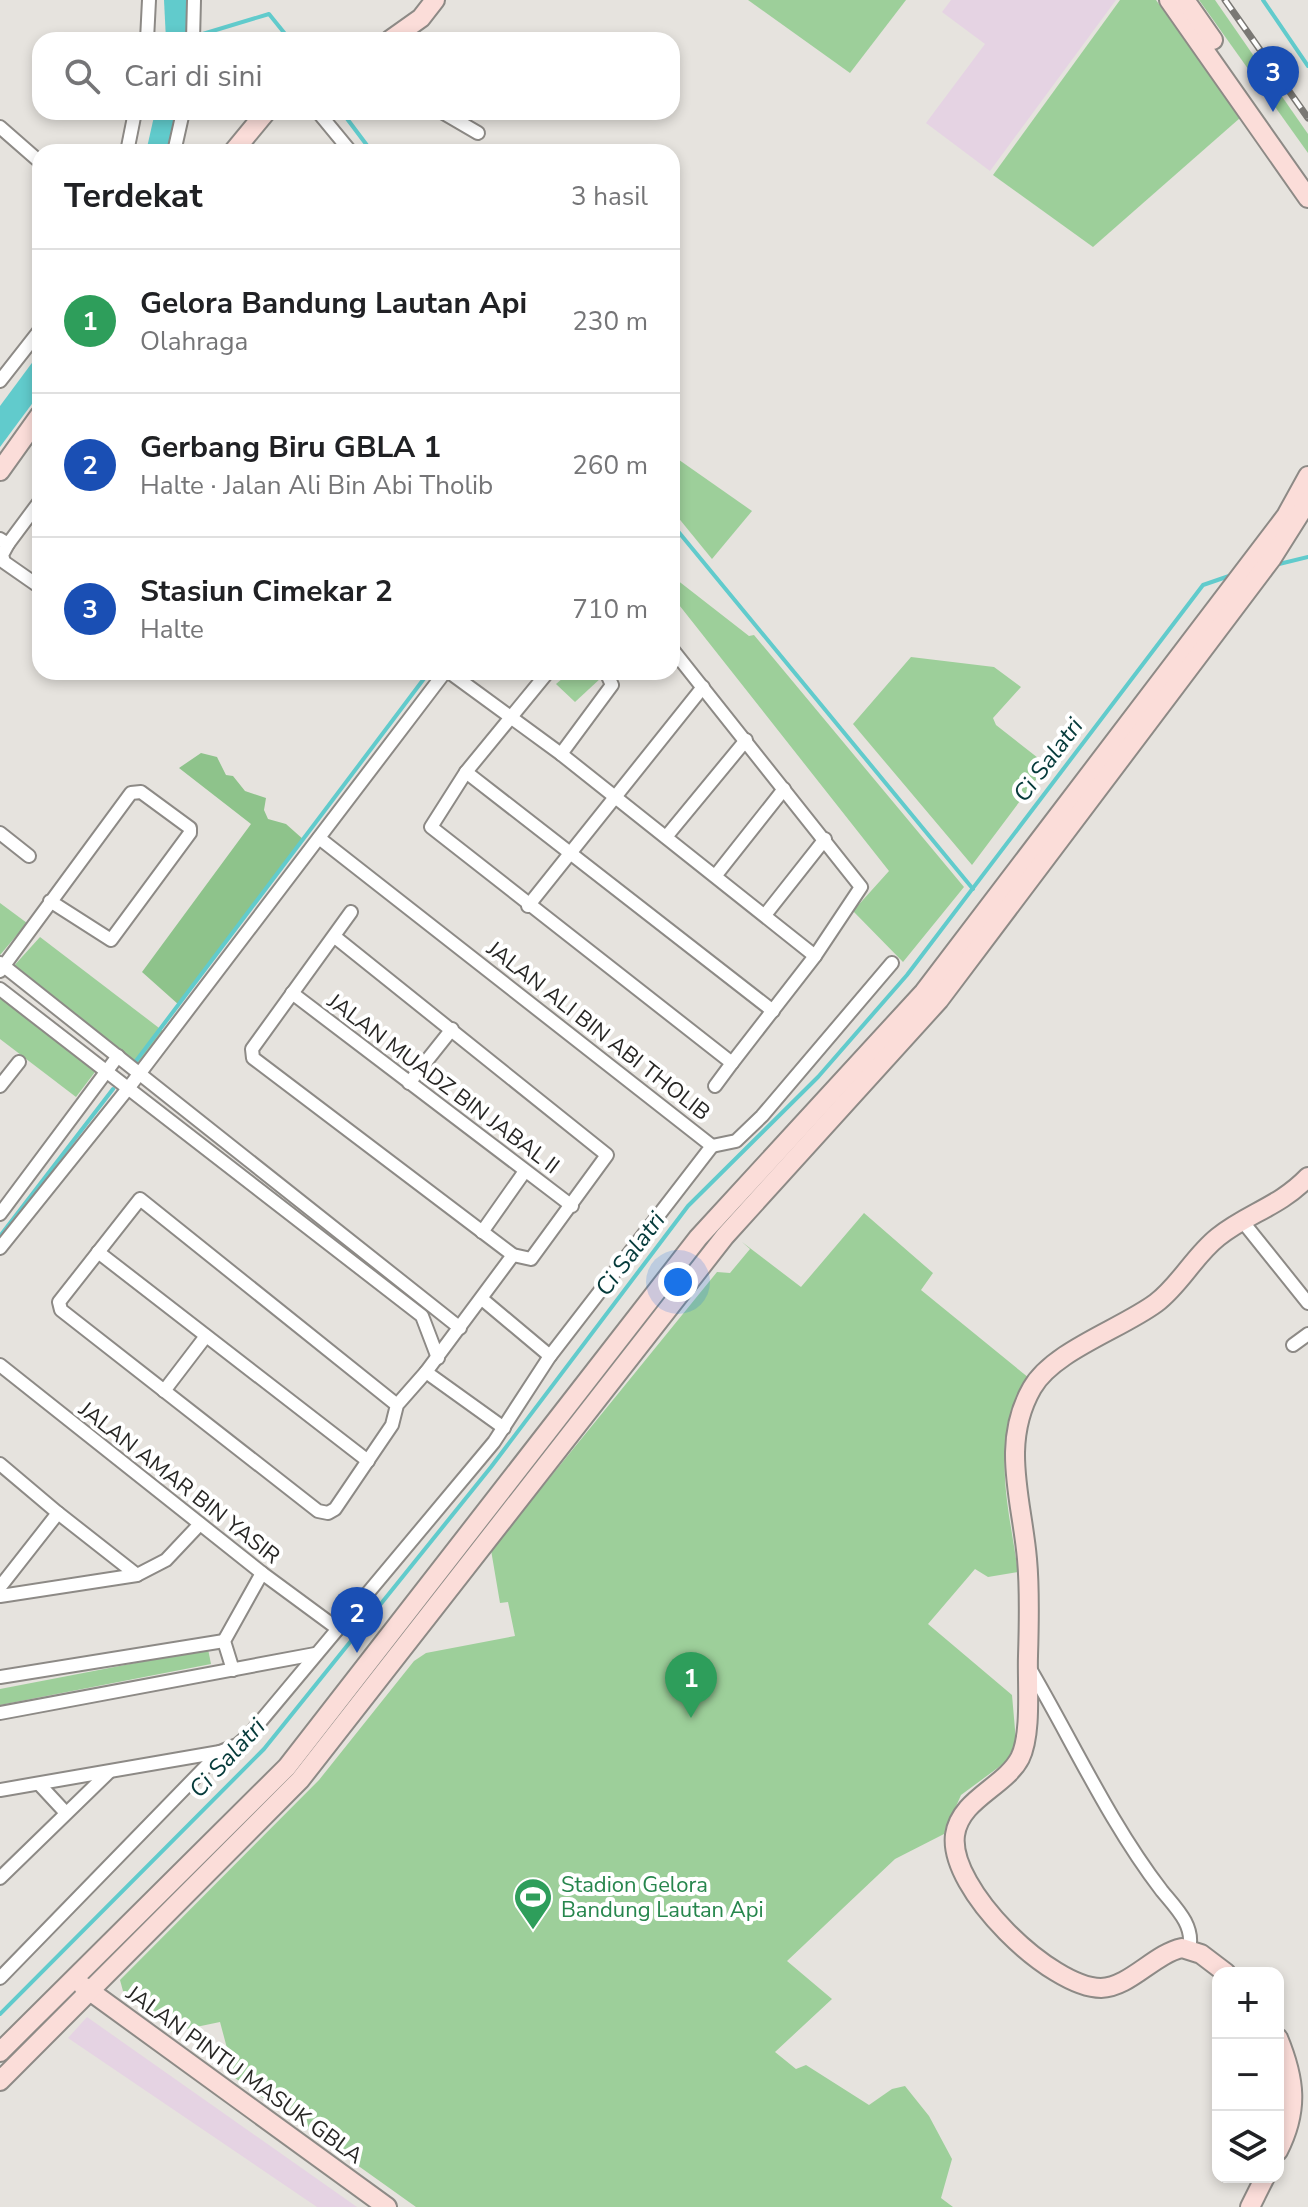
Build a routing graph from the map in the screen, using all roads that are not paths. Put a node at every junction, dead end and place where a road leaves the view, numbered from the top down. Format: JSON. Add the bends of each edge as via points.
{"nodes":[{"id":1,"x":149,"y":0,"type":"edge"},
{"id":2,"x":194,"y":0,"type":"edge"},
{"id":3,"x":435,"y":0,"type":"edge"},
{"id":4,"x":1169,"y":0,"type":"edge"},
{"id":5,"x":1185,"y":0,"type":"edge"},
{"id":6,"x":147,"y":32,"type":"edge"},
{"id":7,"x":193,"y":32,"type":"edge"},
{"id":8,"x":401,"y":32,"type":"edge"},
{"id":9,"x":133,"y":120,"type":"edge"},
{"id":10,"x":181,"y":120,"type":"edge"},
{"id":11,"x":259,"y":120,"type":"edge"},
{"id":12,"x":325,"y":120,"type":"edge"},
{"id":13,"x":456,"y":120,"type":"edge"},
{"id":14,"x":0,"y":127,"type":"edge"},
{"id":15,"x":478,"y":133,"type":"dead end"},
{"id":16,"x":129,"y":144,"type":"edge"},
{"id":17,"x":176,"y":144,"type":"edge"},
{"id":18,"x":240,"y":144,"type":"edge"},
{"id":19,"x":344,"y":144,"type":"edge"},
{"id":20,"x":32,"y":155,"type":"edge"},
{"id":21,"x":1308,"y":177,"type":"edge"},
{"id":22,"x":1308,"y":198,"type":"edge"},
{"id":23,"x":32,"y":340,"type":"edge"},
{"id":24,"x":0,"y":381,"type":"edge"},
{"id":25,"x":32,"y":426,"type":"edge"},
{"id":26,"x":0,"y":471,"type":"edge"},
{"id":27,"x":1308,"y":476,"type":"edge"},
{"id":28,"x":1308,"y":501,"type":"edge"},
{"id":29,"x":32,"y":510,"type":"edge"},
{"id":30,"x":4,"y":542,"type":"edge"},
{"id":31,"x":1246,"y":578,"type":"junction"},
{"id":32,"x":32,"y":581,"type":"edge"},
{"id":33,"x":680,"y":659,"type":"edge"},
{"id":34,"x":441,"y":680,"type":"edge"},
{"id":35,"x":458,"y":680,"type":"edge"},
{"id":36,"x":541,"y":680,"type":"edge"},
{"id":37,"x":610,"y":680,"type":"edge"},
{"id":38,"x":703,"y":687,"type":"junction"},
{"id":39,"x":508,"y":717,"type":"junction"},
{"id":40,"x":746,"y":740,"type":"junction"},
{"id":41,"x":561,"y":754,"type":"junction"},
{"id":42,"x":466,"y":772,"type":"junction"},
{"id":43,"x":784,"y":789,"type":"junction"},
{"id":44,"x":616,"y":798,"type":"junction"},
{"id":45,"x":0,"y":833,"type":"edge"},
{"id":46,"x":666,"y":837,"type":"junction"},
{"id":47,"x":319,"y":838,"type":"junction"},
{"id":48,"x":825,"y":839,"type":"junction"},
{"id":49,"x":570,"y":851,"type":"junction"},
{"id":50,"x":29,"y":856,"type":"dead end"},
{"id":51,"x":716,"y":875,"type":"junction"},
{"id":52,"x":50,"y":901,"type":"junction"},
{"id":53,"x":528,"y":906,"type":"junction"},
{"id":54,"x":351,"y":912,"type":"dead end"},
{"id":55,"x":765,"y":915,"type":"junction"},
{"id":56,"x":335,"y":937,"type":"junction"},
{"id":57,"x":815,"y":956,"type":"junction"},
{"id":58,"x":892,"y":963,"type":"dead end"},
{"id":59,"x":1,"y":967,"type":"edge"},
{"id":60,"x":0,"y":989,"type":"edge"},
{"id":61,"x":292,"y":993,"type":"junction"},
{"id":62,"x":773,"y":1011,"type":"junction"},
{"id":63,"x":452,"y":1029,"type":"junction"},
{"id":64,"x":118,"y":1056,"type":"junction"},
{"id":65,"x":19,"y":1062,"type":"dead end"},
{"id":66,"x":732,"y":1063,"type":"junction"},
{"id":67,"x":108,"y":1071,"type":"junction"},
{"id":68,"x":140,"y":1073,"type":"junction"},
{"id":69,"x":409,"y":1083,"type":"junction"},
{"id":70,"x":0,"y":1086,"type":"edge"},
{"id":71,"x":130,"y":1086,"type":"junction"},
{"id":72,"x":715,"y":1086,"type":"dead end"},
{"id":73,"x":712,"y":1146,"type":"junction"},
{"id":74,"x":525,"y":1171,"type":"junction"},
{"id":75,"x":1308,"y":1177,"type":"edge"},
{"id":76,"x":572,"y":1206,"type":"junction"},
{"id":77,"x":0,"y":1214,"type":"edge"},
{"id":78,"x":1243,"y":1222,"type":"junction"},
{"id":79,"x":482,"y":1232,"type":"junction"},
{"id":80,"x":0,"y":1248,"type":"edge"},
{"id":81,"x":98,"y":1252,"type":"junction"},
{"id":82,"x":513,"y":1255,"type":"junction"},
{"id":83,"x":482,"y":1299,"type":"junction"},
{"id":84,"x":1308,"y":1303,"type":"edge"},
{"id":85,"x":426,"y":1311,"type":"junction"},
{"id":86,"x":460,"y":1328,"type":"junction"},
{"id":87,"x":1308,"y":1334,"type":"edge"},
{"id":88,"x":206,"y":1336,"type":"junction"},
{"id":89,"x":1293,"y":1345,"type":"dead end"},
{"id":90,"x":550,"y":1356,"type":"junction"},
{"id":91,"x":438,"y":1358,"type":"junction"},
{"id":92,"x":0,"y":1365,"type":"edge"},
{"id":93,"x":426,"y":1372,"type":"junction"},
{"id":94,"x":164,"y":1391,"type":"junction"},
{"id":95,"x":397,"y":1405,"type":"junction"},
{"id":96,"x":504,"y":1428,"type":"junction"},
{"id":97,"x":368,"y":1461,"type":"junction"},
{"id":98,"x":2,"y":1470,"type":"edge"},
{"id":99,"x":58,"y":1513,"type":"junction"},
{"id":100,"x":200,"y":1524,"type":"junction"},
{"id":101,"x":262,"y":1573,"type":"junction"},
{"id":102,"x":137,"y":1575,"type":"junction"},
{"id":103,"x":0,"y":1587,"type":"edge"},
{"id":104,"x":0,"y":1596,"type":"edge"},
{"id":105,"x":338,"y":1629,"type":"junction"},
{"id":106,"x":224,"y":1641,"type":"junction"},
{"id":107,"x":316,"y":1654,"type":"junction"},
{"id":108,"x":1028,"y":1665,"type":"junction"},
{"id":109,"x":233,"y":1670,"type":"junction"},
{"id":110,"x":0,"y":1677,"type":"edge"},
{"id":111,"x":0,"y":1713,"type":"edge"},
{"id":112,"x":220,"y":1752,"type":"junction"},
{"id":113,"x":109,"y":1772,"type":"junction"},
{"id":114,"x":40,"y":1785,"type":"junction"},
{"id":115,"x":0,"y":1791,"type":"edge"},
{"id":116,"x":66,"y":1813,"type":"junction"},
{"id":117,"x":0,"y":1878,"type":"edge"},
{"id":118,"x":1189,"y":1949,"type":"junction"},
{"id":119,"x":1217,"y":1967,"type":"edge"},
{"id":120,"x":0,"y":1978,"type":"edge"},
{"id":121,"x":75,"y":1979,"type":"junction"},
{"id":122,"x":91,"y":1992,"type":"junction"},
{"id":123,"x":1278,"y":2039,"type":"edge"},
{"id":124,"x":0,"y":2052,"type":"edge"},
{"id":125,"x":0,"y":2081,"type":"edge"},
{"id":126,"x":1284,"y":2136,"type":"edge"},
{"id":127,"x":1262,"y":2183,"type":"edge"},
{"id":128,"x":387,"y":2207,"type":"edge"},
{"id":129,"x":1250,"y":2207,"type":"edge"}],
"edges":[{"from":1,"to":6,"type":"street"},
{"from":2,"to":7,"type":"street"},
{"from":3,"to":8,"type":"street"},
{"from":4,"to":22,"type":"street"},
{"from":5,"to":21,"type":"street"},
{"from":9,"to":16,"type":"street"},
{"from":10,"to":17,"type":"street"},
{"from":11,"to":18,"type":"street"},
{"from":12,"to":19,"type":"street"},
{"from":13,"to":15,"type":"street"},
{"from":14,"to":20,"type":"street"},
{"from":23,"to":24,"type":"street"},
{"from":25,"to":26,"type":"street"},
{"from":27,"to":31,"type":"street"},
{"from":28,"to":31,"type":"street","via":[[1272,558]]},
{"from":29,"to":30,"type":"street"},
{"from":30,"to":32,"type":"street","via":[[1,558]]},
{"from":31,"to":121,"type":"street","via":[[924,992],[698,1238],[287,1767]]},
{"from":31,"to":122,"type":"street","via":[[939,1000],[725,1236],[300,1780]]},
{"from":33,"to":38,"type":"street"},
{"from":34,"to":47,"type":"street"},
{"from":35,"to":39,"type":"street"},
{"from":36,"to":39,"type":"street"},
{"from":37,"to":41,"type":"street","via":[[612,685]]},
{"from":38,"to":40,"type":"street"},
{"from":38,"to":44,"type":"street"},
{"from":39,"to":41,"type":"street"},
{"from":39,"to":42,"type":"street"},
{"from":40,"to":43,"type":"street"},
{"from":40,"to":46,"type":"street"},
{"from":41,"to":44,"type":"street"},
{"from":42,"to":49,"type":"street"},
{"from":42,"to":53,"type":"street","via":[[431,827]]},
{"from":43,"to":48,"type":"street"},
{"from":43,"to":51,"type":"street"},
{"from":44,"to":46,"type":"street"},
{"from":44,"to":49,"type":"street"},
{"from":45,"to":50,"type":"street"},
{"from":46,"to":51,"type":"street"},
{"from":47,"to":68,"type":"street"},
{"from":47,"to":73,"type":"street","name":"JALAN ALI BIN ABI THOLIB"},
{"from":48,"to":55,"type":"street"},
{"from":48,"to":57,"type":"street","via":[[861,887]]},
{"from":49,"to":53,"type":"street"},
{"from":49,"to":62,"type":"street"},
{"from":51,"to":55,"type":"street"},
{"from":52,"to":52,"type":"street","via":[[131,793],[141,792],[190,828],[111,940]]},
{"from":52,"to":59,"type":"street"},
{"from":53,"to":66,"type":"street"},
{"from":54,"to":56,"type":"street"},
{"from":55,"to":57,"type":"street"},
{"from":56,"to":61,"type":"street"},
{"from":56,"to":63,"type":"street"},
{"from":57,"to":62,"type":"street"},
{"from":58,"to":73,"type":"street","via":[[762,1116],[736,1141]]},
{"from":59,"to":64,"type":"street"},
{"from":60,"to":67,"type":"street"},
{"from":61,"to":69,"type":"street","name":"JALAN MUADZ BIN JABAL II"},
{"from":61,"to":79,"type":"street","via":[[252,1049],[253,1058]]},
{"from":62,"to":66,"type":"street"},
{"from":63,"to":69,"type":"street"},
{"from":63,"to":76,"type":"street","via":[[604,1151],[607,1160]]},
{"from":64,"to":67,"type":"street"},
{"from":64,"to":68,"type":"street"},
{"from":65,"to":70,"type":"street"},
{"from":66,"to":72,"type":"street"},
{"from":67,"to":71,"type":"street"},
{"from":67,"to":77,"type":"street"},
{"from":68,"to":71,"type":"street"},
{"from":68,"to":85,"type":"street"},
{"from":69,"to":74,"type":"street","name":"JALAN MUADZ BIN JABAL II"},
{"from":71,"to":80,"type":"street"},
{"from":71,"to":85,"type":"street"},
{"from":73,"to":90,"type":"street","name":"JALAN ALI BIN ABI THOLIB"},
{"from":74,"to":76,"type":"street","name":"JALAN MUADZ BIN JABAL II"},
{"from":74,"to":79,"type":"street"},
{"from":75,"to":78,"type":"street","via":[[1284,1199]]},
{"from":76,"to":82,"type":"street","via":[[531,1259]]},
{"from":78,"to":84,"type":"street"},
{"from":78,"to":108,"type":"street","via":[[1201,1252],[1158,1301],[1047,1368],[1033,1386],[1012,1453],[1027,1558]]},
{"from":79,"to":82,"type":"street"},
{"from":81,"to":88,"type":"street"},
{"from":81,"to":94,"type":"street","via":[[59,1308]]},
{"from":81,"to":95,"type":"street","via":[[140,1199]]},
{"from":82,"to":83,"type":"street"},
{"from":83,"to":86,"type":"street"},
{"from":83,"to":90,"type":"street"},
{"from":85,"to":86,"type":"street"},
{"from":85,"to":91,"type":"street"},
{"from":86,"to":91,"type":"street"},
{"from":87,"to":89,"type":"street"},
{"from":88,"to":94,"type":"street"},
{"from":88,"to":97,"type":"street"},
{"from":90,"to":96,"type":"street","name":"JALAN ALI BIN ABI THOLIB"},
{"from":91,"to":93,"type":"street"},
{"from":92,"to":100,"type":"street","name":"JALAN AMAR BIN YASIR"},
{"from":93,"to":95,"type":"street"},
{"from":93,"to":96,"type":"street"},
{"from":94,"to":97,"type":"street","via":[[324,1513],[335,1509]]},
{"from":95,"to":97,"type":"street","via":[[392,1425]]},
{"from":96,"to":105,"type":"street","name":"JALAN ALI BIN ABI THOLIB"},
{"from":98,"to":99,"type":"street"},
{"from":99,"to":102,"type":"street"},
{"from":99,"to":103,"type":"street"},
{"from":100,"to":101,"type":"street","name":"JALAN AMAR BIN YASIR"},
{"from":100,"to":102,"type":"street","via":[[166,1560]]},
{"from":101,"to":105,"type":"street","name":"JALAN AMAR BIN YASIR"},
{"from":101,"to":106,"type":"street"},
{"from":102,"to":104,"type":"street"},
{"from":105,"to":107,"type":"street","name":"JALAN ALI BIN ABI THOLIB"},
{"from":106,"to":109,"type":"street"},
{"from":106,"to":110,"type":"street"},
{"from":107,"to":109,"type":"street"},
{"from":107,"to":112,"type":"street","name":"JALAN ALI BIN ABI THOLIB","via":[[250,1734]]},
{"from":108,"to":118,"type":"street","via":[[1133,1853],[1186,1921]]},
{"from":108,"to":118,"type":"street","via":[[1026,1745],[1009,1773],[961,1818],[955,1835],[969,1885],[981,1906],[1014,1940],[1095,1987],[1117,1984],[1174,1950]]},
{"from":109,"to":111,"type":"street"},
{"from":112,"to":113,"type":"street"},
{"from":112,"to":120,"type":"street"},
{"from":113,"to":114,"type":"street"},
{"from":113,"to":116,"type":"street"},
{"from":114,"to":115,"type":"street"},
{"from":114,"to":116,"type":"street"},
{"from":116,"to":117,"type":"street"},
{"from":118,"to":119,"type":"street"},
{"from":121,"to":122,"type":"street","name":"JALAN PINTU MASUK GBLA"},
{"from":121,"to":124,"type":"street"},
{"from":122,"to":125,"type":"street"},
{"from":122,"to":128,"type":"street","name":"JALAN PINTU MASUK GBLA"},
{"from":123,"to":126,"type":"street","via":[[1295,2085]]},
{"from":127,"to":129,"type":"street"}]}
